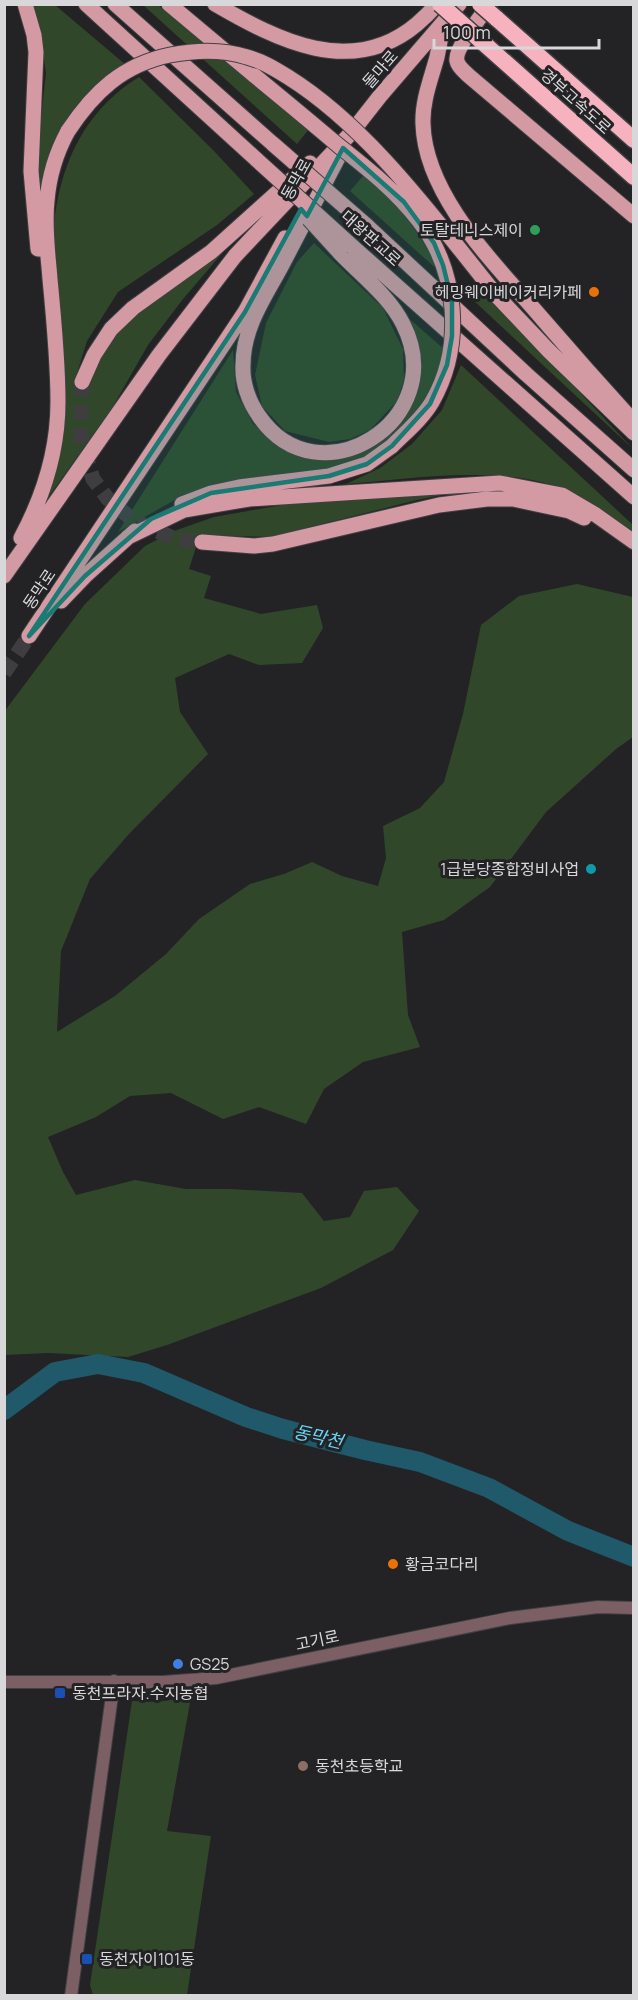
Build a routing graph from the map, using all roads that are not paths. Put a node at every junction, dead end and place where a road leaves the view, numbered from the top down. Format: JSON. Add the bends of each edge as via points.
{"nodes":[{"id":1,"x":25,"y":4,"type":"edge"},
{"id":2,"x":86,"y":4,"type":"edge"},
{"id":3,"x":115,"y":4,"type":"edge"},
{"id":4,"x":169,"y":4,"type":"edge"},
{"id":5,"x":215,"y":4,"type":"edge"},
{"id":6,"x":439,"y":4,"type":"edge"},
{"id":7,"x":459,"y":4,"type":"edge"},
{"id":8,"x":480,"y":4,"type":"edge"},
{"id":9,"x":493,"y":11,"type":"edge"},
{"id":10,"x":443,"y":24,"type":"junction"},
{"id":11,"x":380,"y":96,"type":"junction"},
{"id":12,"x":351,"y":133,"type":"junction"},
{"id":13,"x":633,"y":140,"type":"edge"},
{"id":14,"x":329,"y":157,"type":"junction"},
{"id":15,"x":633,"y":177,"type":"edge"},
{"id":16,"x":633,"y":216,"type":"edge"},
{"id":17,"x":347,"y":250,"type":"junction"},
{"id":18,"x":56,"y":342,"type":"junction"},
{"id":19,"x":82,"y":382,"type":"tunnel mouth"},
{"id":20,"x":633,"y":422,"type":"edge"},
{"id":21,"x":633,"y":433,"type":"edge"},
{"id":22,"x":633,"y":470,"type":"edge"},
{"id":23,"x":633,"y":497,"type":"edge"},
{"id":24,"x":128,"y":537,"type":"junction"},
{"id":25,"x":631,"y":541,"type":"edge"},
{"id":26,"x":202,"y":542,"type":"tunnel mouth"},
{"id":27,"x":4,"y":568,"type":"edge"},
{"id":28,"x":4,"y":576,"type":"edge"},
{"id":29,"x":633,"y":1608,"type":"edge"},
{"id":30,"x":114,"y":1681,"type":"junction"},
{"id":31,"x":4,"y":1682,"type":"edge"},
{"id":32,"x":75,"y":1970,"type":"junction"},
{"id":33,"x":71,"y":1995,"type":"edge"},
{"id":34,"x":82,"y":1995,"type":"edge"}],
"edges":[{"from":1,"to":18,"type":"main road","via":[[36,52],[32,171],[38,246]]},
{"from":2,"to":17,"type":"main road","bridge":true,"via":[[258,160]]},
{"from":3,"to":22,"type":"main road","name":"대왕판교로","bridge":true,"via":[[367,226]]},
{"from":4,"to":24,"type":"main road","bridge":true,"via":[[404,202],[434,243],[443,265],[450,291],[452,336],[447,365],[430,404],[392,446],[367,464],[329,476],[211,493],[152,519]]},
{"from":5,"to":6,"type":"main road","via":[[273,36],[340,52],[376,46],[398,37]]},
{"from":6,"to":15,"type":"highway","name":"경부고속도로","bridge":true},
{"from":7,"to":10,"type":"main road","name":"돌마로"},
{"from":8,"to":9,"type":"highway","name":"경부고속도로","bridge":true},
{"from":9,"to":13,"type":"highway","name":"경부고속도로"},
{"from":9,"to":16,"type":"main road","via":[[459,48],[459,65]]},
{"from":10,"to":11,"type":"main road","name":"돌마로"},
{"from":10,"to":20,"type":"main road","via":[[423,123],[439,182],[496,266]]},
{"from":11,"to":12,"type":"main road","name":"돌마로"},
{"from":11,"to":19,"type":"main road","via":[[211,252],[141,302],[111,329]]},
{"from":12,"to":14,"type":"main road","name":"돌마로"},
{"from":12,"to":17,"type":"main road","via":[[262,299],[249,329],[243,365],[247,393],[267,428],[289,443],[327,453],[363,445],[392,423],[405,404],[413,375],[410,342],[403,324]]},
{"from":14,"to":24,"type":"main road","name":"동막로","via":[[244,312],[29,636]]},
{"from":14,"to":28,"type":"main road","name":"동막로","via":[[235,256],[159,355]]},
{"from":17,"to":23,"type":"main road","name":"대왕판교로"},
{"from":18,"to":21,"type":"main road","bridge":true,"via":[[46,202],[54,162],[84,107],[95,94],[137,65],[163,56],[207,51],[248,57],[303,86],[347,122],[430,211],[498,297]]},
{"from":18,"to":27,"type":"main road","via":[[56,440],[36,509]]},
{"from":24,"to":25,"type":"main road","via":[[184,510],[249,500],[500,483],[562,495]]},
{"from":25,"to":26,"type":"main road","via":[[569,511],[505,499],[439,505],[273,544]]},
{"from":29,"to":30,"type":"street","name":"고기로","via":[[598,1607],[510,1618],[216,1678]]},
{"from":30,"to":31,"type":"street","name":"고기로"},
{"from":30,"to":32,"type":"street"},
{"from":32,"to":33,"type":"street"},
{"from":32,"to":34,"type":"street"}]}
